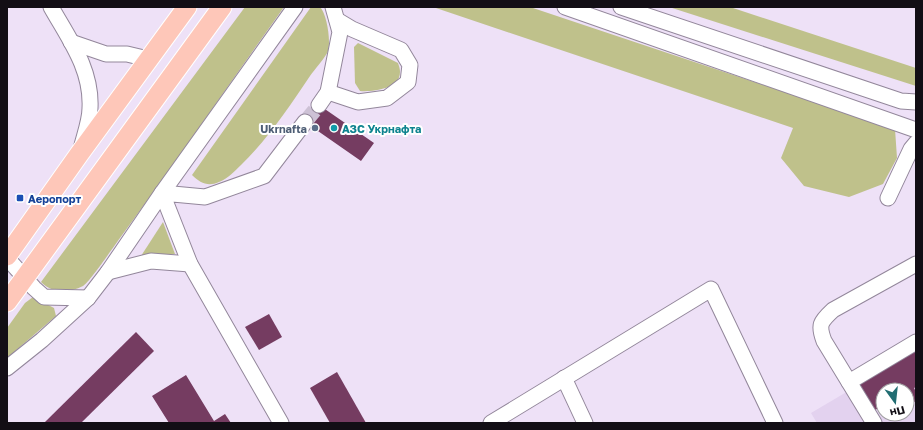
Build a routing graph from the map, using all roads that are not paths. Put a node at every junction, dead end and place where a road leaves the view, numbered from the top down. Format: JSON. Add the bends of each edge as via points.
{"nodes":[{"id":1,"x":50,"y":7,"type":"edge"},
{"id":2,"x":187,"y":7,"type":"edge"},
{"id":3,"x":222,"y":7,"type":"edge"},
{"id":4,"x":295,"y":7,"type":"edge"},
{"id":5,"x":565,"y":7,"type":"edge"},
{"id":6,"x":621,"y":7,"type":"edge"},
{"id":7,"x":335,"y":14,"type":"edge"},
{"id":8,"x":71,"y":42,"type":"junction"},
{"id":9,"x":148,"y":59,"type":"junction"},
{"id":10,"x":328,"y":92,"type":"junction"},
{"id":11,"x":916,"y":102,"type":"edge"},
{"id":12,"x":319,"y":105,"type":"tunnel mouth"},
{"id":13,"x":306,"y":122,"type":"tunnel mouth"},
{"id":14,"x":916,"y":130,"type":"edge"},
{"id":15,"x":916,"y":143,"type":"edge"},
{"id":16,"x":80,"y":153,"type":"junction"},
{"id":17,"x":162,"y":193,"type":"junction"},
{"id":18,"x":888,"y":198,"type":"dead end"},
{"id":19,"x":7,"y":257,"type":"edge"},
{"id":20,"x":190,"y":264,"type":"junction"},
{"id":21,"x":916,"y":264,"type":"edge"},
{"id":22,"x":108,"y":272,"type":"junction"},
{"id":23,"x":24,"y":278,"type":"junction"},
{"id":24,"x":88,"y":298,"type":"junction"},
{"id":25,"x":7,"y":302,"type":"edge"},
{"id":26,"x":916,"y":342,"type":"edge"},
{"id":27,"x":7,"y":368,"type":"edge"},
{"id":28,"x":564,"y":378,"type":"junction"},
{"id":29,"x":849,"y":382,"type":"junction"},
{"id":30,"x":281,"y":423,"type":"edge"},
{"id":31,"x":491,"y":423,"type":"edge"},
{"id":32,"x":585,"y":423,"type":"edge"},
{"id":33,"x":775,"y":423,"type":"edge"},
{"id":34,"x":874,"y":423,"type":"edge"}],
"edges":[{"from":1,"to":8,"type":"street"},
{"from":2,"to":9,"type":"main road"},
{"from":3,"to":23,"type":"main road"},
{"from":4,"to":17,"type":"street"},
{"from":5,"to":14,"type":"street"},
{"from":6,"to":11,"type":"street","via":[[901,101]]},
{"from":7,"to":10,"type":"street","via":[[340,32]]},
{"from":7,"to":10,"type":"street","via":[[352,29],[401,50],[410,65],[408,82],[387,98],[358,102]]},
{"from":8,"to":9,"type":"street","via":[[106,54],[127,54]]},
{"from":8,"to":16,"type":"street","via":[[82,62],[90,108]]},
{"from":9,"to":16,"type":"main road"},
{"from":10,"to":12,"type":"street"},
{"from":13,"to":17,"type":"street","via":[[264,176],[205,197]]},
{"from":15,"to":18,"type":"street"},
{"from":16,"to":19,"type":"main road"},
{"from":17,"to":20,"type":"street"},
{"from":17,"to":22,"type":"street"},
{"from":19,"to":23,"type":"street"},
{"from":20,"to":22,"type":"street","via":[[151,261]]},
{"from":20,"to":30,"type":"street"},
{"from":21,"to":29,"type":"street","via":[[833,310],[823,319],[820,330],[824,342]]},
{"from":22,"to":24,"type":"street"},
{"from":23,"to":24,"type":"street","via":[[44,296]]},
{"from":23,"to":25,"type":"main road"},
{"from":24,"to":27,"type":"street"},
{"from":26,"to":29,"type":"street"},
{"from":28,"to":31,"type":"street"},
{"from":28,"to":32,"type":"street"},
{"from":28,"to":33,"type":"street","via":[[711,289]]},
{"from":29,"to":34,"type":"street"}]}
